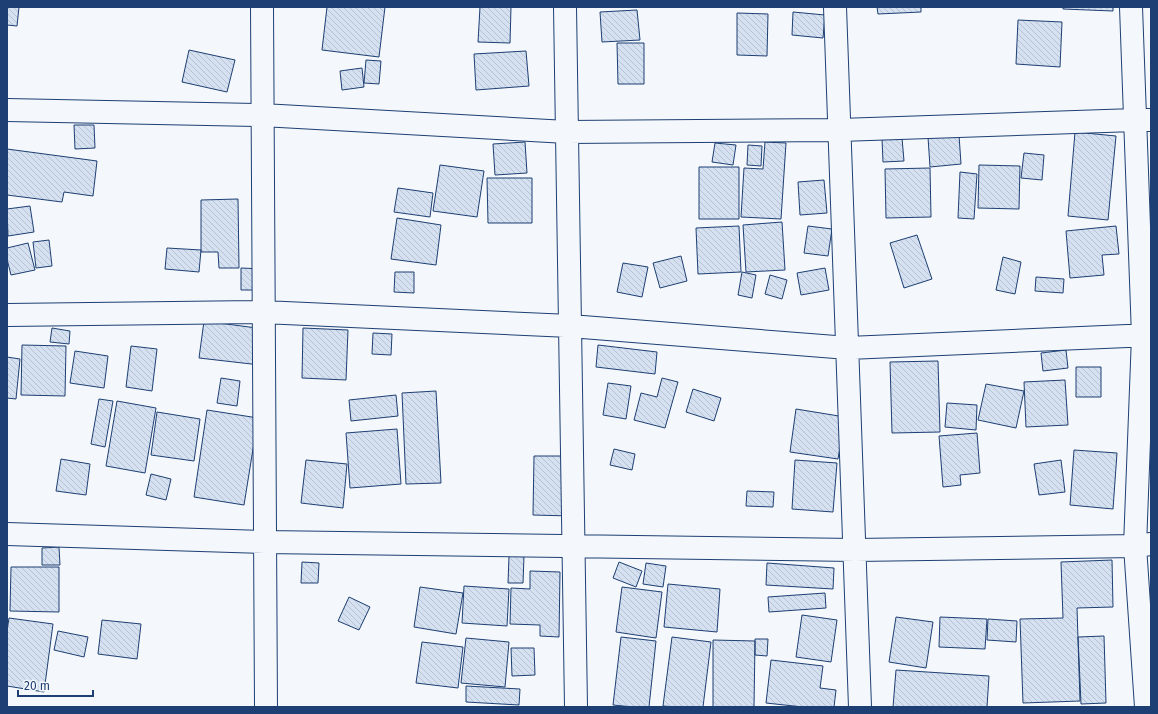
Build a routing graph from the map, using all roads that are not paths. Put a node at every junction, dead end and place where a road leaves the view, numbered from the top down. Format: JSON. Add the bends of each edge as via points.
{"nodes":[{"id":1,"x":262,"y":7,"type":"edge"},
{"id":2,"x":565,"y":7,"type":"edge"},
{"id":3,"x":835,"y":7,"type":"edge"},
{"id":4,"x":1131,"y":7,"type":"edge"},
{"id":5,"x":7,"y":110,"type":"edge"},
{"id":6,"x":262,"y":115,"type":"junction"},
{"id":7,"x":1143,"y":120,"type":"edge"},
{"id":8,"x":840,"y":130,"type":"junction"},
{"id":9,"x":567,"y":132,"type":"junction"},
{"id":10,"x":263,"y":312,"type":"junction"},
{"id":11,"x":7,"y":315,"type":"edge"},
{"id":12,"x":570,"y":326,"type":"junction"},
{"id":13,"x":1147,"y":336,"type":"edge"},
{"id":14,"x":848,"y":348,"type":"junction"},
{"id":15,"x":7,"y":534,"type":"edge"},
{"id":16,"x":265,"y":542,"type":"junction"},
{"id":17,"x":1143,"y":545,"type":"edge"},
{"id":18,"x":573,"y":546,"type":"junction"},
{"id":19,"x":855,"y":550,"type":"junction"},
{"id":20,"x":266,"y":707,"type":"edge"},
{"id":21,"x":576,"y":707,"type":"edge"},
{"id":22,"x":860,"y":707,"type":"edge"},
{"id":23,"x":1146,"y":707,"type":"edge"}],
"edges":[{"from":1,"to":6,"type":"street"},
{"from":2,"to":9,"type":"street"},
{"from":3,"to":8,"type":"street"},
{"from":4,"to":7,"type":"street"},
{"from":5,"to":6,"type":"street"},
{"from":6,"to":9,"type":"street"},
{"from":6,"to":10,"type":"street"},
{"from":7,"to":8,"type":"street"},
{"from":7,"to":13,"type":"street"},
{"from":8,"to":9,"type":"street"},
{"from":8,"to":14,"type":"street"},
{"from":9,"to":12,"type":"street"},
{"from":10,"to":11,"type":"street"},
{"from":10,"to":12,"type":"street"},
{"from":10,"to":16,"type":"street"},
{"from":12,"to":14,"type":"street"},
{"from":12,"to":18,"type":"street"},
{"from":13,"to":14,"type":"street"},
{"from":13,"to":17,"type":"street"},
{"from":14,"to":19,"type":"street"},
{"from":15,"to":16,"type":"street"},
{"from":16,"to":18,"type":"street"},
{"from":16,"to":20,"type":"street"},
{"from":17,"to":19,"type":"street"},
{"from":17,"to":23,"type":"street"},
{"from":18,"to":19,"type":"street"},
{"from":18,"to":21,"type":"street"},
{"from":19,"to":22,"type":"street"}]}
